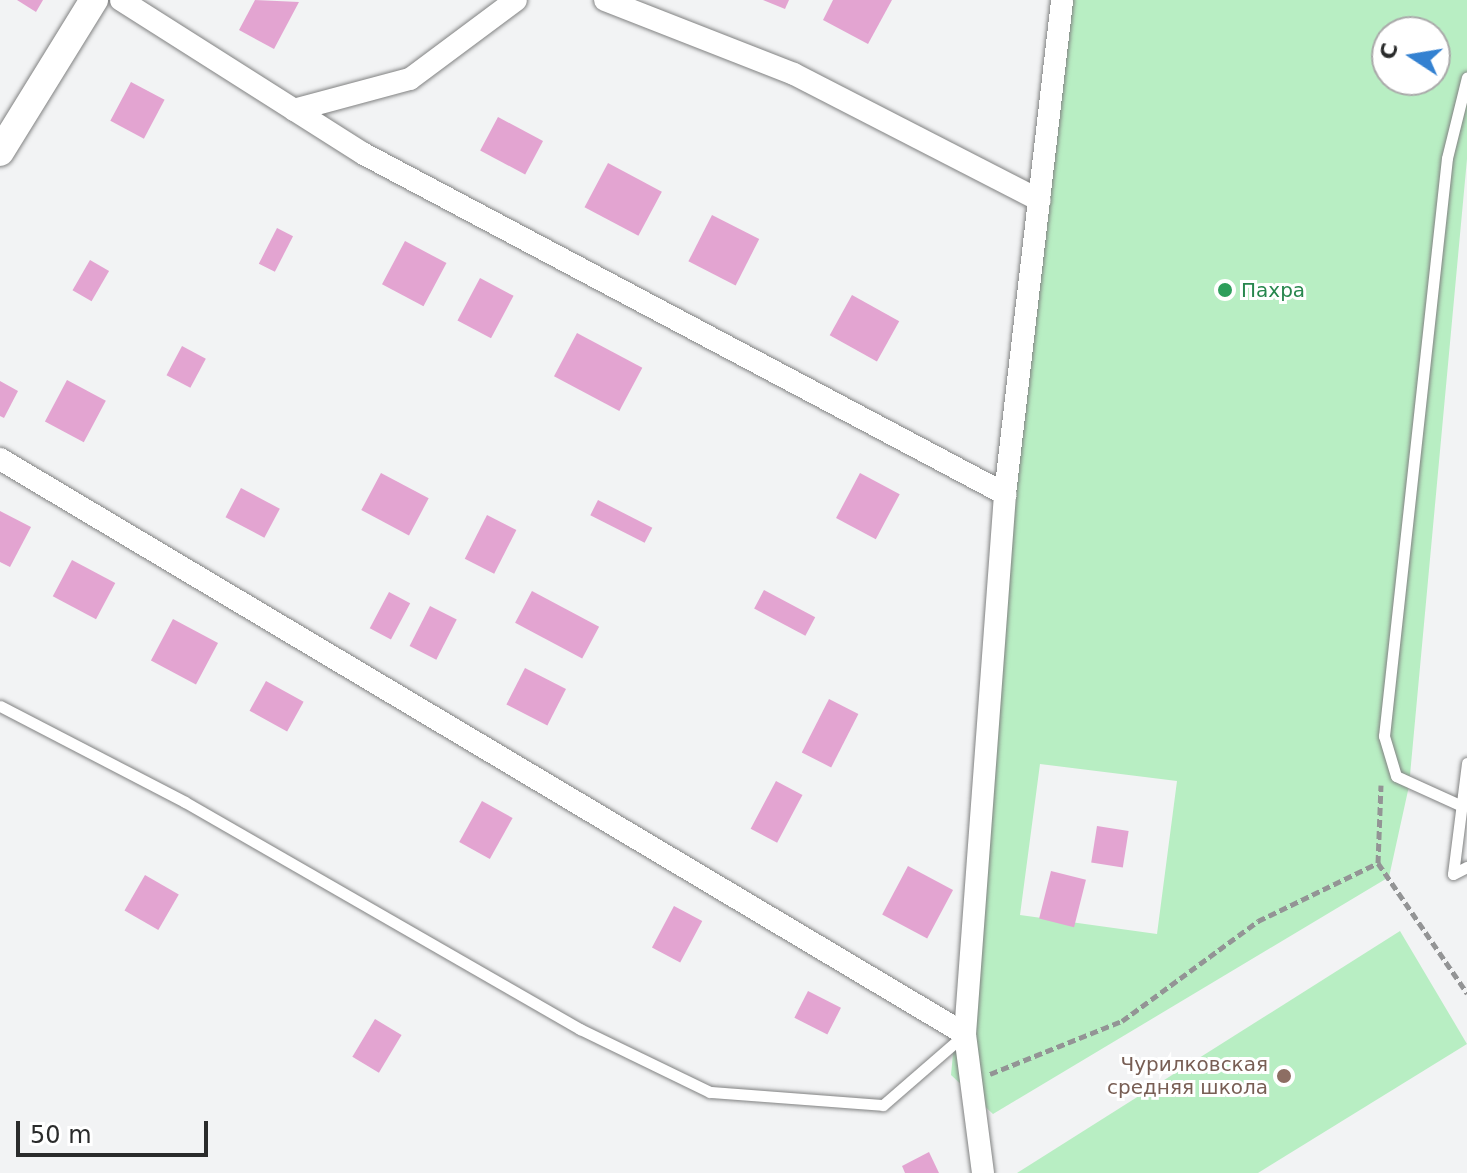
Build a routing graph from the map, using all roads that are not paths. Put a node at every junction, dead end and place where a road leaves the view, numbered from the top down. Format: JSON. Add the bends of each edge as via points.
{"nodes":[{"id":1,"x":94,"y":0,"type":"edge"},
{"id":2,"x":121,"y":0,"type":"edge"},
{"id":3,"x":516,"y":0,"type":"edge"},
{"id":4,"x":605,"y":0,"type":"edge"},
{"id":5,"x":1062,"y":0,"type":"edge"},
{"id":6,"x":1467,"y":77,"type":"edge"},
{"id":7,"x":294,"y":110,"type":"junction"},
{"id":8,"x":0,"y":152,"type":"edge"},
{"id":9,"x":1039,"y":200,"type":"junction"},
{"id":10,"x":0,"y":459,"type":"edge"},
{"id":11,"x":1005,"y":494,"type":"junction"},
{"id":12,"x":0,"y":706,"type":"edge"},
{"id":13,"x":1467,"y":763,"type":"edge"},
{"id":14,"x":1462,"y":806,"type":"junction"},
{"id":15,"x":1467,"y":867,"type":"edge"},
{"id":16,"x":965,"y":1034,"type":"junction"},
{"id":17,"x":983,"y":1173,"type":"edge"}],
"edges":[{"from":1,"to":8,"type":"street"},
{"from":2,"to":7,"type":"street"},
{"from":3,"to":7,"type":"street","via":[[410,79]]},
{"from":4,"to":9,"type":"street","via":[[794,74]]},
{"from":5,"to":9,"type":"street"},
{"from":6,"to":14,"type":"lane","via":[[1447,158],[1386,743],[1396,776]]},
{"from":7,"to":11,"type":"street","via":[[364,154]]},
{"from":9,"to":11,"type":"street"},
{"from":10,"to":16,"type":"street"},
{"from":11,"to":16,"type":"street"},
{"from":12,"to":16,"type":"lane","via":[[185,802],[580,1029],[710,1092],[883,1105]]},
{"from":13,"to":14,"type":"lane"},
{"from":14,"to":15,"type":"lane","via":[[1453,874]]},
{"from":16,"to":17,"type":"street"}]}
